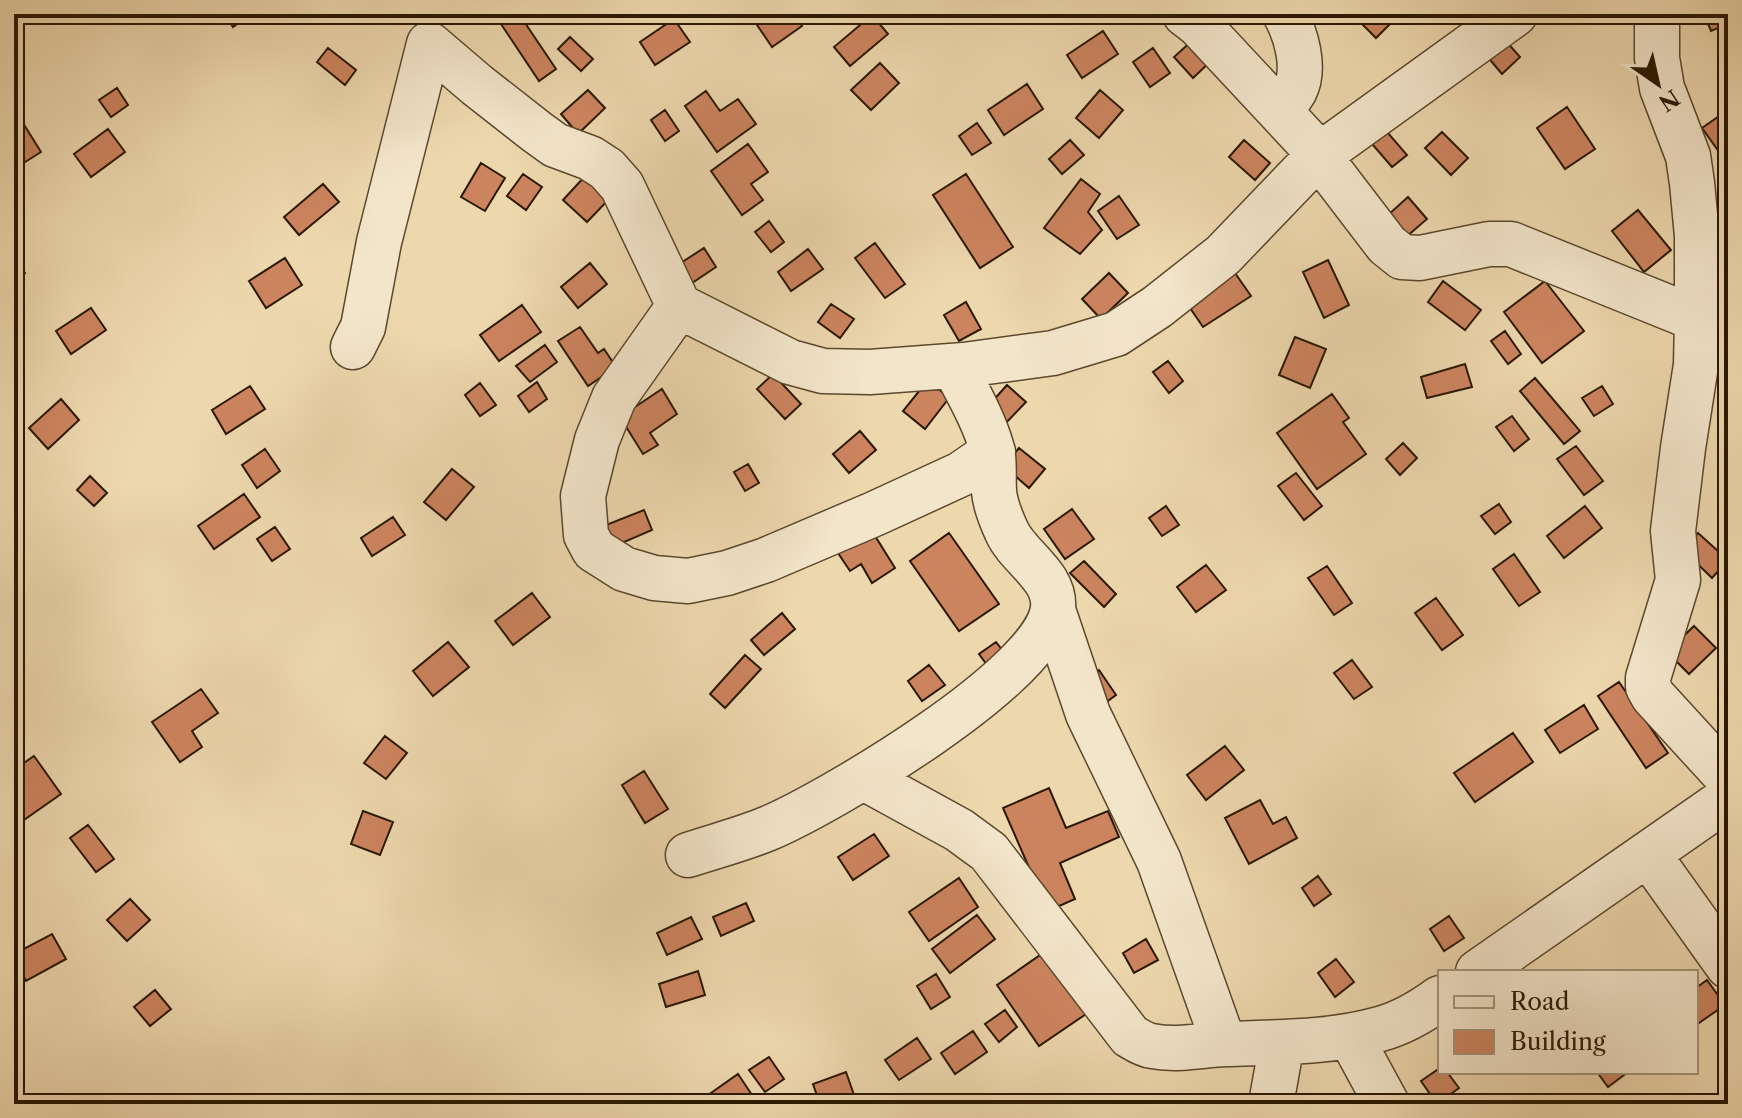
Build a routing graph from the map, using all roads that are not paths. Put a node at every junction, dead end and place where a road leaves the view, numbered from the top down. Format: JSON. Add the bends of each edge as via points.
{"nodes":[{"id":1,"x":1185,"y":14,"type":"edge"},
{"id":2,"x":1285,"y":14,"type":"edge"},
{"id":3,"x":1515,"y":14,"type":"edge"},
{"id":4,"x":1657,"y":14,"type":"edge"},
{"id":5,"x":1280,"y":111,"type":"junction"},
{"id":6,"x":1318,"y":156,"type":"junction"},
{"id":7,"x":1707,"y":291,"type":"edge"},
{"id":8,"x":679,"y":306,"type":"junction"},
{"id":9,"x":353,"y":347,"type":"dead end"},
{"id":10,"x":954,"y":366,"type":"junction"},
{"id":11,"x":993,"y":452,"type":"junction"},
{"id":12,"x":1053,"y":610,"type":"junction"},
{"id":13,"x":864,"y":778,"type":"junction"},
{"id":14,"x":1728,"y":778,"type":"edge"},
{"id":15,"x":1728,"y":798,"type":"edge"},
{"id":16,"x":1648,"y":854,"type":"junction"},
{"id":17,"x":688,"y":855,"type":"dead end"},
{"id":18,"x":1728,"y":966,"type":"edge"},
{"id":19,"x":1481,"y":970,"type":"edge"},
{"id":20,"x":1438,"y":999,"type":"edge"},
{"id":21,"x":1350,"y":1036,"type":"junction"},
{"id":22,"x":1282,"y":1043,"type":"junction"},
{"id":23,"x":1224,"y":1044,"type":"junction"},
{"id":24,"x":1271,"y":1104,"type":"edge"},
{"id":25,"x":1387,"y":1104,"type":"edge"}],
"edges":[{"from":1,"to":5,"type":"street"},
{"from":2,"to":5,"type":"street","via":[[1300,56],[1296,87]]},
{"from":3,"to":6,"type":"street"},
{"from":4,"to":7,"type":"street","via":[[1662,88],[1688,156]]},
{"from":5,"to":6,"type":"street"},
{"from":6,"to":7,"type":"street","via":[[1402,257],[1511,244]]},
{"from":6,"to":10,"type":"street","via":[[1223,255],[1116,334],[1053,353]]},
{"from":7,"to":14,"type":"street","via":[[1673,531],[1678,580],[1648,687]]},
{"from":8,"to":9,"type":"street","via":[[622,186],[607,169],[555,145],[429,44],[363,327]]},
{"from":8,"to":10,"type":"street","via":[[790,362],[823,371]]},
{"from":8,"to":11,"type":"street","via":[[614,398],[583,496],[586,535],[594,550],[624,569],[688,581],[727,573],[874,514],[961,474]]},
{"from":10,"to":11,"type":"street"},
{"from":11,"to":12,"type":"street","via":[[994,494],[1001,517],[1009,536],[1045,581]]},
{"from":12,"to":13,"type":"street","via":[[1017,665],[970,705]]},
{"from":12,"to":23,"type":"street","via":[[1088,714],[1159,861]]},
{"from":13,"to":17,"type":"street","via":[[769,828]]},
{"from":13,"to":23,"type":"street","via":[[989,852],[1130,1036],[1170,1049]]},
{"from":15,"to":16,"type":"street"},
{"from":16,"to":18,"type":"street"},
{"from":16,"to":19,"type":"street"},
{"from":20,"to":21,"type":"street","via":[[1415,1016]]},
{"from":21,"to":22,"type":"street"},
{"from":21,"to":25,"type":"street"},
{"from":22,"to":23,"type":"street"},
{"from":22,"to":24,"type":"street"}]}
